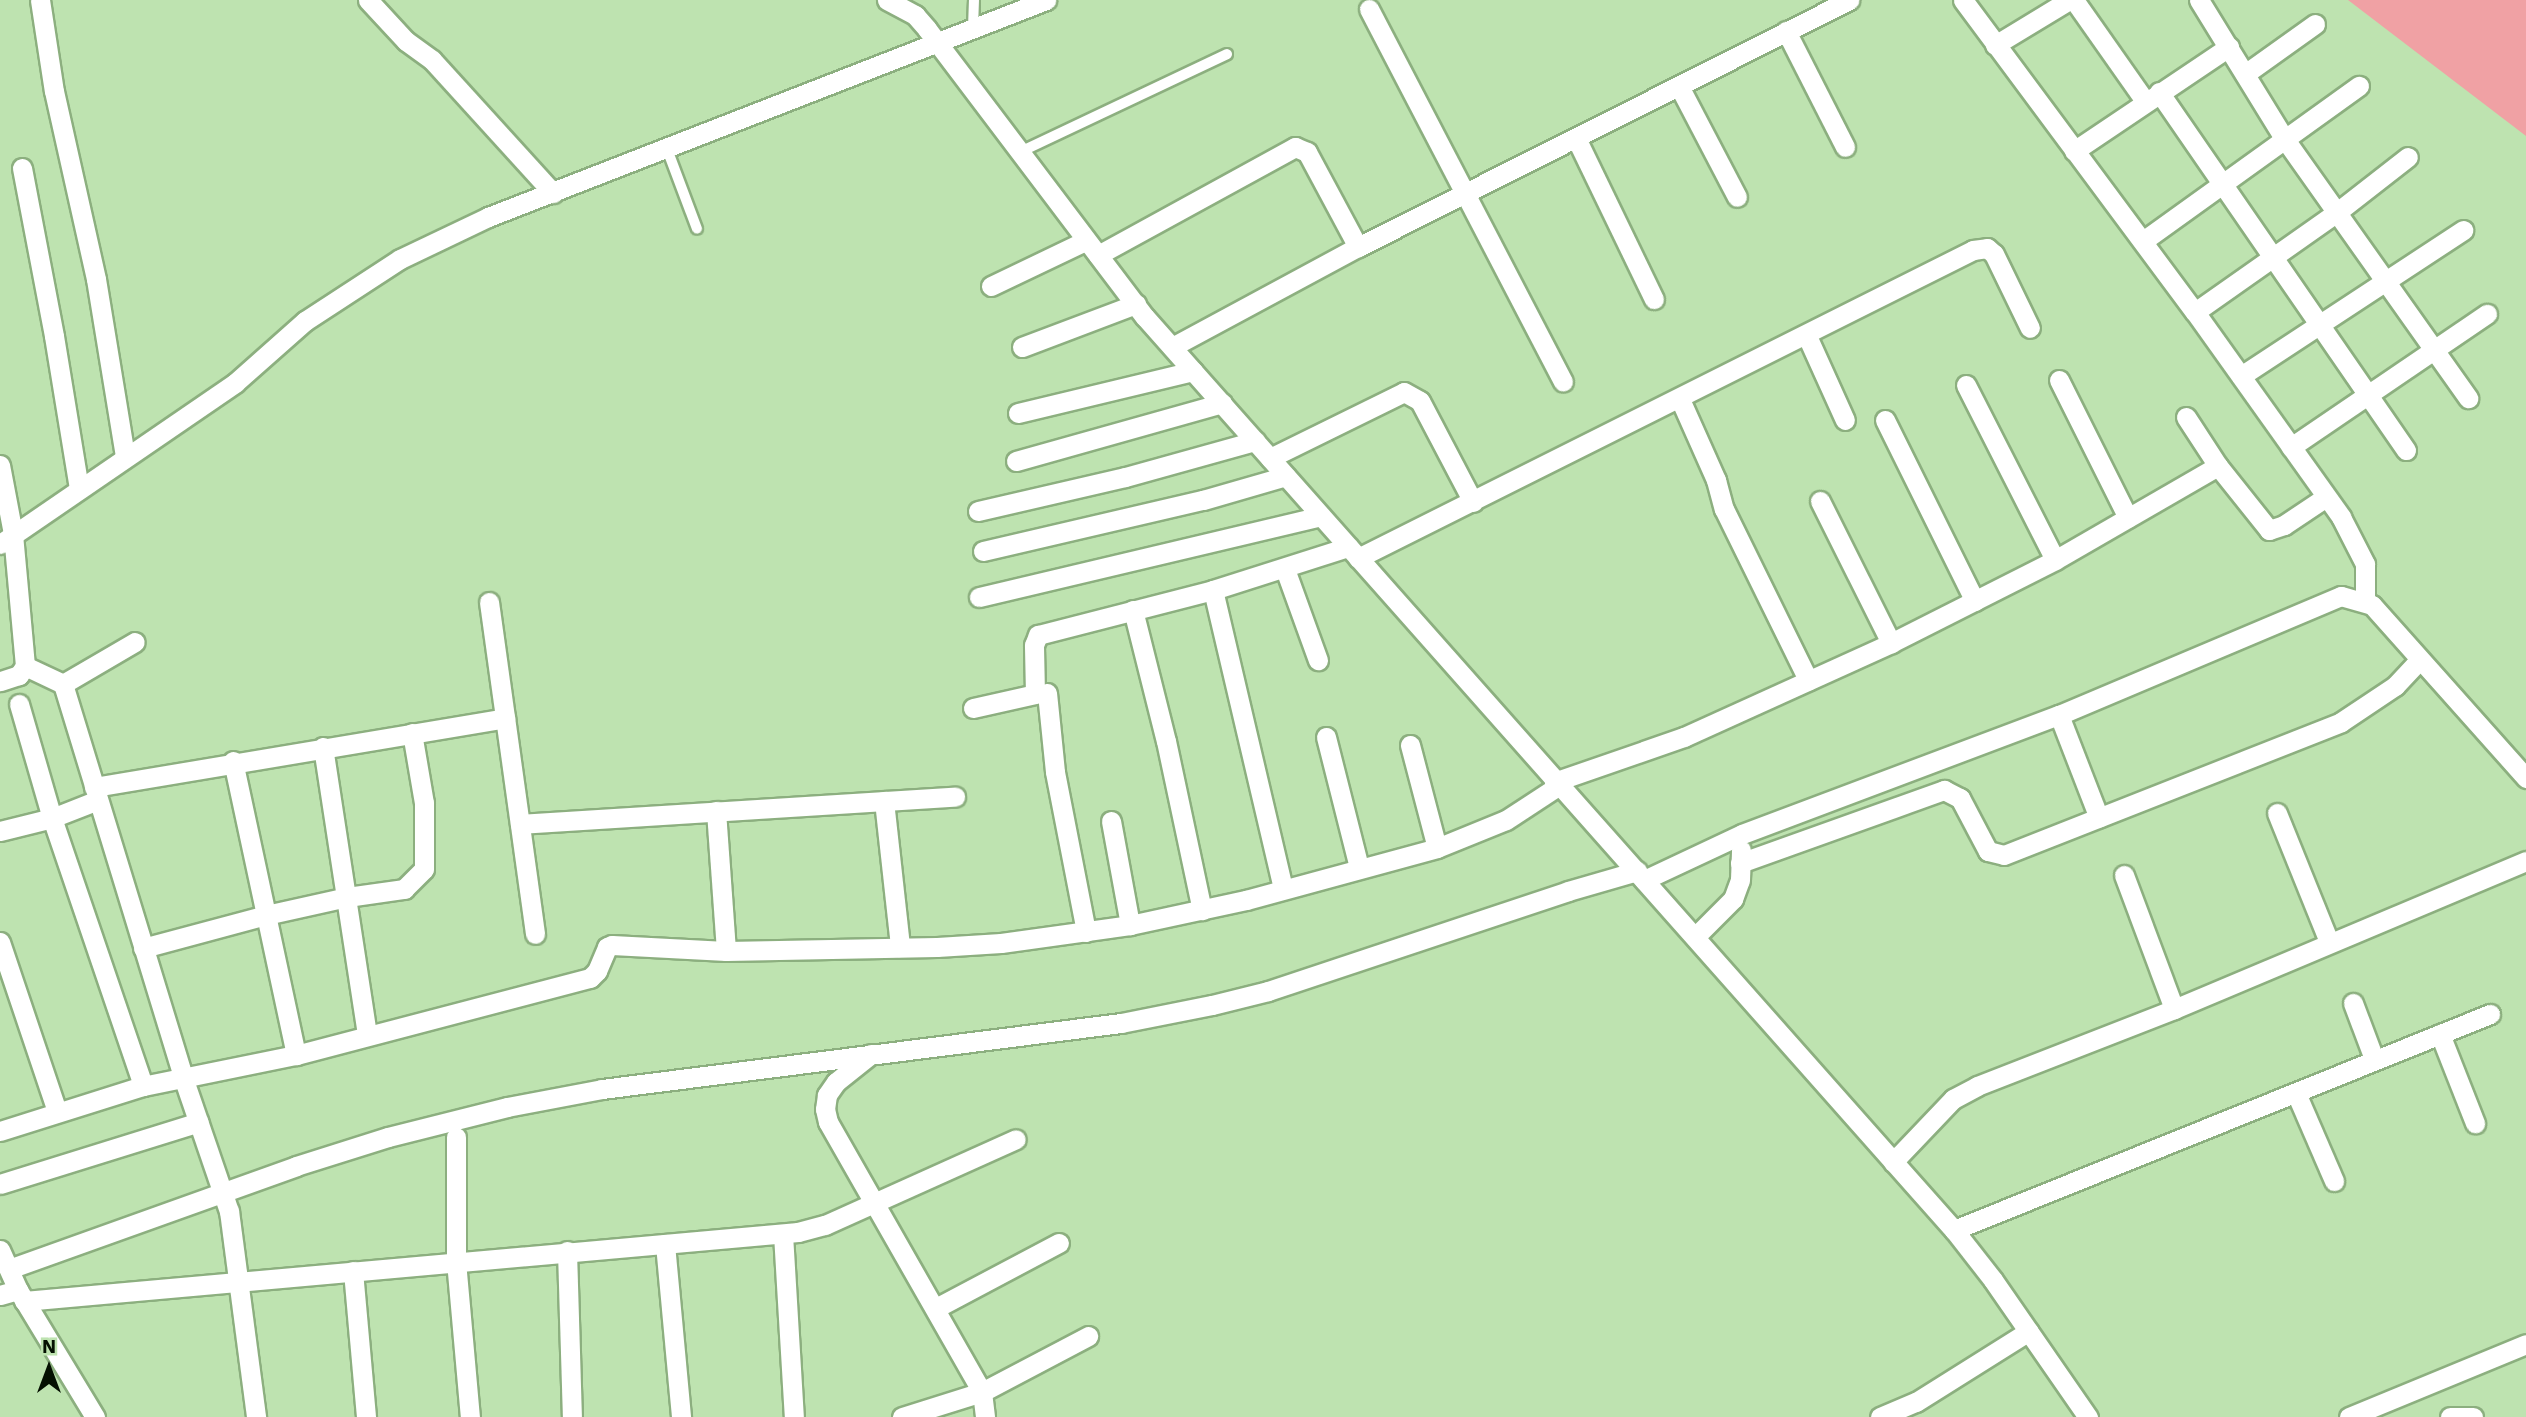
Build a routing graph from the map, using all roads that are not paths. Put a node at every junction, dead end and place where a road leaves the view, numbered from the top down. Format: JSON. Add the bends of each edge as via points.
{"nodes":[{"id":1,"x":40,"y":0,"type":"edge"},
{"id":2,"x":368,"y":0,"type":"edge"},
{"id":3,"x":887,"y":0,"type":"edge"},
{"id":4,"x":974,"y":0,"type":"edge"},
{"id":5,"x":1046,"y":0,"type":"edge"},
{"id":6,"x":1849,"y":0,"type":"edge"},
{"id":7,"x":1963,"y":0,"type":"edge"},
{"id":8,"x":2071,"y":0,"type":"edge"},
{"id":9,"x":2199,"y":0,"type":"edge"},
{"id":10,"x":1369,"y":9,"type":"dead end"},
{"id":11,"x":2315,"y":24,"type":"dead end"},
{"id":12,"x":973,"y":28,"type":"junction"},
{"id":13,"x":1787,"y":32,"type":"junction"},
{"id":14,"x":935,"y":43,"type":"junction"},
{"id":15,"x":1995,"y":45,"type":"junction"},
{"id":16,"x":2229,"y":47,"type":"junction"},
{"id":17,"x":1227,"y":54,"type":"dead end"},
{"id":18,"x":2245,"y":74,"type":"junction"},
{"id":19,"x":1679,"y":86,"type":"junction"},
{"id":20,"x":2359,"y":86,"type":"dead end"},
{"id":21,"x":2152,"y":96,"type":"junction"},
{"id":22,"x":1576,"y":138,"type":"junction"},
{"id":23,"x":2284,"y":138,"type":"junction"},
{"id":24,"x":1845,"y":147,"type":"dead end"},
{"id":25,"x":667,"y":149,"type":"junction"},
{"id":26,"x":2074,"y":151,"type":"junction"},
{"id":27,"x":1019,"y":152,"type":"junction"},
{"id":28,"x":2408,"y":157,"type":"dead end"},
{"id":29,"x":22,"y":168,"type":"dead end"},
{"id":30,"x":2220,"y":185,"type":"junction"},
{"id":31,"x":553,"y":193,"type":"junction"},
{"id":32,"x":1466,"y":193,"type":"junction"},
{"id":33,"x":1737,"y":197,"type":"dead end"},
{"id":34,"x":2336,"y":213,"type":"junction"},
{"id":35,"x":697,"y":229,"type":"dead end"},
{"id":36,"x":2463,"y":230,"type":"dead end"},
{"id":37,"x":2143,"y":242,"type":"junction"},
{"id":38,"x":1358,"y":247,"type":"junction"},
{"id":39,"x":1091,"y":248,"type":"junction"},
{"id":40,"x":2273,"y":259,"type":"junction"},
{"id":41,"x":2385,"y":282,"type":"junction"},
{"id":42,"x":991,"y":286,"type":"dead end"},
{"id":43,"x":1654,"y":299,"type":"dead end"},
{"id":44,"x":1136,"y":304,"type":"junction"},
{"id":45,"x":2195,"y":312,"type":"junction"},
{"id":46,"x":2487,"y":314,"type":"dead end"},
{"id":47,"x":2319,"y":325,"type":"junction"},
{"id":48,"x":2030,"y":328,"type":"dead end"},
{"id":49,"x":1807,"y":336,"type":"junction"},
{"id":50,"x":1022,"y":347,"type":"dead end"},
{"id":51,"x":1172,"y":347,"type":"junction"},
{"id":52,"x":2435,"y":349,"type":"junction"},
{"id":53,"x":1193,"y":371,"type":"junction"},
{"id":54,"x":2241,"y":376,"type":"junction"},
{"id":55,"x":2059,"y":380,"type":"dead end"},
{"id":56,"x":1563,"y":382,"type":"dead end"},
{"id":57,"x":1966,"y":385,"type":"dead end"},
{"id":58,"x":2368,"y":395,"type":"junction"},
{"id":59,"x":2468,"y":398,"type":"dead end"},
{"id":60,"x":1680,"y":399,"type":"junction"},
{"id":61,"x":1222,"y":403,"type":"junction"},
{"id":62,"x":1018,"y":413,"type":"dead end"},
{"id":63,"x":2186,"y":417,"type":"dead end"},
{"id":64,"x":1844,"y":419,"type":"dead end"},
{"id":65,"x":1885,"y":420,"type":"dead end"},
{"id":66,"x":1255,"y":441,"type":"junction"},
{"id":67,"x":2291,"y":447,"type":"junction"},
{"id":68,"x":2406,"y":450,"type":"dead end"},
{"id":69,"x":125,"y":457,"type":"junction"},
{"id":70,"x":1270,"y":458,"type":"junction"},
{"id":71,"x":1016,"y":461,"type":"dead end"},
{"id":72,"x":0,"y":466,"type":"edge"},
{"id":73,"x":2218,"y":466,"type":"junction"},
{"id":74,"x":1286,"y":476,"type":"junction"},
{"id":75,"x":79,"y":489,"type":"junction"},
{"id":76,"x":2326,"y":497,"type":"junction"},
{"id":77,"x":1820,"y":501,"type":"dead end"},
{"id":78,"x":1473,"y":502,"type":"junction"},
{"id":79,"x":978,"y":511,"type":"dead end"},
{"id":80,"x":1321,"y":516,"type":"junction"},
{"id":81,"x":2128,"y":518,"type":"junction"},
{"id":82,"x":7,"y":539,"type":"edge"},
{"id":83,"x":983,"y":551,"type":"dead end"},
{"id":84,"x":1353,"y":553,"type":"junction"},
{"id":85,"x":2055,"y":560,"type":"junction"},
{"id":86,"x":1285,"y":569,"type":"junction"},
{"id":87,"x":1213,"y":590,"type":"junction"},
{"id":88,"x":979,"y":597,"type":"dead end"},
{"id":89,"x":1975,"y":601,"type":"junction"},
{"id":90,"x":489,"y":602,"type":"dead end"},
{"id":91,"x":2365,"y":602,"type":"junction"},
{"id":92,"x":1133,"y":610,"type":"junction"},
{"id":93,"x":135,"y":642,"type":"dead end"},
{"id":94,"x":1891,"y":643,"type":"junction"},
{"id":95,"x":1318,"y":660,"type":"dead end"},
{"id":96,"x":2419,"y":660,"type":"junction"},
{"id":97,"x":25,"y":666,"type":"junction"},
{"id":98,"x":1808,"y":680,"type":"junction"},
{"id":99,"x":0,"y":681,"type":"edge"},
{"id":100,"x":62,"y":684,"type":"junction"},
{"id":101,"x":1047,"y":693,"type":"dead end"},
{"id":102,"x":19,"y":704,"type":"dead end"},
{"id":103,"x":973,"y":708,"type":"dead end"},
{"id":104,"x":2059,"y":715,"type":"junction"},
{"id":105,"x":505,"y":718,"type":"junction"},
{"id":106,"x":412,"y":733,"type":"junction"},
{"id":107,"x":1326,"y":737,"type":"dead end"},
{"id":108,"x":1410,"y":745,"type":"dead end"},
{"id":109,"x":323,"y":747,"type":"junction"},
{"id":110,"x":233,"y":761,"type":"junction"},
{"id":111,"x":2526,"y":778,"type":"edge"},
{"id":112,"x":1556,"y":784,"type":"junction"},
{"id":113,"x":96,"y":794,"type":"junction"},
{"id":114,"x":955,"y":797,"type":"dead end"},
{"id":115,"x":884,"y":801,"type":"junction"},
{"id":116,"x":716,"y":811,"type":"junction"},
{"id":117,"x":2277,"y":813,"type":"dead end"},
{"id":118,"x":52,"y":818,"type":"junction"},
{"id":119,"x":2099,"y":818,"type":"junction"},
{"id":120,"x":1111,"y":821,"type":"dead end"},
{"id":121,"x":520,"y":824,"type":"junction"},
{"id":122,"x":0,"y":831,"type":"edge"},
{"id":123,"x":1742,"y":834,"type":"junction"},
{"id":124,"x":1437,"y":848,"type":"junction"},
{"id":125,"x":2526,"y":861,"type":"edge"},
{"id":126,"x":1741,"y":863,"type":"junction"},
{"id":127,"x":1359,"y":867,"type":"junction"},
{"id":128,"x":1635,"y":870,"type":"junction"},
{"id":129,"x":2124,"y":875,"type":"dead end"},
{"id":130,"x":1283,"y":889,"type":"junction"},
{"id":131,"x":347,"y":897,"type":"junction"},
{"id":132,"x":1202,"y":910,"type":"junction"},
{"id":133,"x":266,"y":915,"type":"junction"},
{"id":134,"x":1130,"y":925,"type":"junction"},
{"id":135,"x":1086,"y":932,"type":"junction"},
{"id":136,"x":535,"y":934,"type":"dead end"},
{"id":137,"x":1695,"y":937,"type":"junction"},
{"id":138,"x":0,"y":942,"type":"edge"},
{"id":139,"x":2329,"y":942,"type":"junction"},
{"id":140,"x":901,"y":947,"type":"junction"},
{"id":141,"x":143,"y":948,"type":"junction"},
{"id":142,"x":726,"y":951,"type":"junction"},
{"id":143,"x":2353,"y":1003,"type":"dead end"},
{"id":144,"x":2174,"y":1009,"type":"junction"},
{"id":145,"x":2490,"y":1014,"type":"dead end"},
{"id":146,"x":2440,"y":1034,"type":"junction"},
{"id":147,"x":367,"y":1036,"type":"junction"},
{"id":148,"x":872,"y":1053,"type":"junction"},
{"id":149,"x":296,"y":1055,"type":"junction"},
{"id":150,"x":2374,"y":1059,"type":"junction"},
{"id":151,"x":183,"y":1077,"type":"junction"},
{"id":152,"x":143,"y":1086,"type":"junction"},
{"id":153,"x":2296,"y":1093,"type":"junction"},
{"id":154,"x":57,"y":1111,"type":"junction"},
{"id":155,"x":199,"y":1122,"type":"junction"},
{"id":156,"x":2475,"y":1123,"type":"dead end"},
{"id":157,"x":0,"y":1131,"type":"edge"},
{"id":158,"x":456,"y":1137,"type":"dead end"},
{"id":159,"x":1016,"y":1139,"type":"dead end"},
{"id":160,"x":1893,"y":1161,"type":"junction"},
{"id":161,"x":2334,"y":1181,"type":"dead end"},
{"id":162,"x":0,"y":1184,"type":"edge"},
{"id":163,"x":223,"y":1191,"type":"junction"},
{"id":164,"x":873,"y":1203,"type":"junction"},
{"id":165,"x":1954,"y":1230,"type":"junction"},
{"id":166,"x":783,"y":1234,"type":"junction"},
{"id":167,"x":1059,"y":1243,"type":"dead end"},
{"id":168,"x":665,"y":1244,"type":"junction"},
{"id":169,"x":0,"y":1250,"type":"edge"},
{"id":170,"x":567,"y":1251,"type":"junction"},
{"id":171,"x":456,"y":1261,"type":"junction"},
{"id":172,"x":9,"y":1269,"type":"junction"},
{"id":173,"x":353,"y":1270,"type":"junction"},
{"id":174,"x":240,"y":1281,"type":"junction"},
{"id":175,"x":14,"y":1295,"type":"edge"},
{"id":176,"x":936,"y":1308,"type":"junction"},
{"id":177,"x":2029,"y":1331,"type":"junction"},
{"id":178,"x":1088,"y":1336,"type":"dead end"},
{"id":179,"x":2526,"y":1344,"type":"edge"},
{"id":180,"x":982,"y":1392,"type":"junction"},
{"id":181,"x":95,"y":1417,"type":"edge"},
{"id":182,"x":256,"y":1417,"type":"edge"},
{"id":183,"x":366,"y":1417,"type":"edge"},
{"id":184,"x":470,"y":1417,"type":"edge"},
{"id":185,"x":572,"y":1417,"type":"edge"},
{"id":186,"x":681,"y":1417,"type":"edge"},
{"id":187,"x":794,"y":1417,"type":"edge"},
{"id":188,"x":902,"y":1417,"type":"edge"},
{"id":189,"x":985,"y":1417,"type":"edge"},
{"id":190,"x":1880,"y":1417,"type":"edge"},
{"id":191,"x":2088,"y":1417,"type":"edge"},
{"id":192,"x":2349,"y":1417,"type":"edge"},
{"id":193,"x":2450,"y":1417,"type":"edge"},
{"id":194,"x":2473,"y":1417,"type":"edge"}],
"edges":[{"from":1,"to":69,"type":"street","via":[[54,91],[96,279]]},
{"from":2,"to":31,"type":"street","via":[[406,41],[432,60]]},
{"from":3,"to":14,"type":"street","via":[[915,15]]},
{"from":4,"to":12,"type":"lane"},
{"from":5,"to":12,"type":"street"},
{"from":6,"to":13,"type":"street"},
{"from":7,"to":15,"type":"street"},
{"from":8,"to":15,"type":"street"},
{"from":8,"to":21,"type":"street"},
{"from":9,"to":16,"type":"street"},
{"from":10,"to":32,"type":"street"},
{"from":11,"to":18,"type":"street"},
{"from":12,"to":14,"type":"street"},
{"from":13,"to":19,"type":"street"},
{"from":13,"to":24,"type":"street"},
{"from":14,"to":25,"type":"street"},
{"from":14,"to":27,"type":"street"},
{"from":15,"to":26,"type":"street"},
{"from":16,"to":18,"type":"street"},
{"from":16,"to":21,"type":"street"},
{"from":17,"to":27,"type":"lane"},
{"from":18,"to":23,"type":"street"},
{"from":19,"to":22,"type":"street"},
{"from":19,"to":33,"type":"street"},
{"from":20,"to":23,"type":"street"},
{"from":21,"to":26,"type":"street"},
{"from":21,"to":30,"type":"street"},
{"from":22,"to":32,"type":"street"},
{"from":22,"to":43,"type":"street"},
{"from":23,"to":30,"type":"street"},
{"from":23,"to":34,"type":"street"},
{"from":25,"to":31,"type":"street"},
{"from":25,"to":35,"type":"lane"},
{"from":26,"to":37,"type":"street"},
{"from":27,"to":39,"type":"street"},
{"from":28,"to":34,"type":"street"},
{"from":29,"to":75,"type":"street"},
{"from":30,"to":37,"type":"street"},
{"from":30,"to":40,"type":"street"},
{"from":31,"to":69,"type":"street","via":[[488,217],[400,259],[304,321],[234,383]]},
{"from":32,"to":38,"type":"street"},
{"from":32,"to":56,"type":"street"},
{"from":34,"to":40,"type":"street"},
{"from":34,"to":41,"type":"street"},
{"from":36,"to":41,"type":"street"},
{"from":37,"to":45,"type":"street"},
{"from":38,"to":39,"type":"street","via":[[1307,152],[1295,147]]},
{"from":38,"to":51,"type":"street"},
{"from":39,"to":42,"type":"street"},
{"from":39,"to":44,"type":"street"},
{"from":40,"to":45,"type":"street"},
{"from":40,"to":47,"type":"street"},
{"from":41,"to":47,"type":"street"},
{"from":41,"to":52,"type":"street"},
{"from":44,"to":50,"type":"street"},
{"from":44,"to":51,"type":"street"},
{"from":45,"to":54,"type":"street"},
{"from":46,"to":52,"type":"street"},
{"from":47,"to":54,"type":"street"},
{"from":47,"to":58,"type":"street"},
{"from":48,"to":49,"type":"street","via":[[1994,254],[1980,248]]},
{"from":49,"to":60,"type":"street"},
{"from":49,"to":64,"type":"street"},
{"from":51,"to":53,"type":"street"},
{"from":52,"to":58,"type":"street"},
{"from":52,"to":59,"type":"street"},
{"from":53,"to":61,"type":"street"},
{"from":53,"to":62,"type":"street"},
{"from":54,"to":67,"type":"street"},
{"from":55,"to":81,"type":"street"},
{"from":57,"to":85,"type":"street"},
{"from":58,"to":67,"type":"street"},
{"from":58,"to":68,"type":"street"},
{"from":60,"to":78,"type":"street"},
{"from":60,"to":98,"type":"street","via":[[1724,509]]},
{"from":61,"to":66,"type":"street"},
{"from":61,"to":71,"type":"street"},
{"from":63,"to":73,"type":"street"},
{"from":65,"to":89,"type":"street"},
{"from":66,"to":70,"type":"street"},
{"from":66,"to":79,"type":"street"},
{"from":67,"to":76,"type":"street"},
{"from":69,"to":75,"type":"street"},
{"from":70,"to":74,"type":"street"},
{"from":70,"to":78,"type":"street","via":[[1404,392],[1420,401]]},
{"from":72,"to":82,"type":"street"},
{"from":73,"to":76,"type":"street","via":[[2269,530]]},
{"from":73,"to":81,"type":"street"},
{"from":74,"to":80,"type":"street"},
{"from":74,"to":83,"type":"street"},
{"from":75,"to":82,"type":"street"},
{"from":76,"to":91,"type":"street","via":[[2362,554]]},
{"from":77,"to":94,"type":"street"},
{"from":78,"to":84,"type":"street"},
{"from":80,"to":84,"type":"street"},
{"from":80,"to":88,"type":"street"},
{"from":81,"to":85,"type":"street"},
{"from":82,"to":97,"type":"street"},
{"from":84,"to":86,"type":"street"},
{"from":84,"to":112,"type":"street"},
{"from":85,"to":89,"type":"street"},
{"from":86,"to":87,"type":"street"},
{"from":86,"to":95,"type":"street"},
{"from":87,"to":92,"type":"street"},
{"from":87,"to":130,"type":"street"},
{"from":89,"to":94,"type":"street"},
{"from":90,"to":105,"type":"street"},
{"from":91,"to":96,"type":"street"},
{"from":91,"to":104,"type":"street","via":[[2341,596],[2323,601],[2235,643]]},
{"from":92,"to":103,"type":"street","via":[[1038,635],[1035,694]]},
{"from":92,"to":132,"type":"street"},
{"from":93,"to":100,"type":"street"},
{"from":94,"to":98,"type":"street"},
{"from":96,"to":111,"type":"street"},
{"from":96,"to":119,"type":"street","via":[[2395,687],[2341,722]]},
{"from":97,"to":99,"type":"street","via":[[19,675]]},
{"from":97,"to":100,"type":"street"},
{"from":98,"to":112,"type":"street","via":[[1684,737]]},
{"from":100,"to":113,"type":"street"},
{"from":101,"to":135,"type":"street","via":[[1055,772]]},
{"from":102,"to":118,"type":"street"},
{"from":104,"to":119,"type":"street"},
{"from":104,"to":123,"type":"street"},
{"from":105,"to":106,"type":"street"},
{"from":105,"to":121,"type":"street"},
{"from":106,"to":109,"type":"street"},
{"from":106,"to":131,"type":"street","via":[[424,803],[424,869],[404,890]]},
{"from":107,"to":127,"type":"street"},
{"from":108,"to":124,"type":"street"},
{"from":109,"to":110,"type":"street"},
{"from":109,"to":131,"type":"street"},
{"from":110,"to":113,"type":"street"},
{"from":110,"to":133,"type":"street"},
{"from":112,"to":124,"type":"street","via":[[1506,820]]},
{"from":112,"to":128,"type":"street"},
{"from":113,"to":118,"type":"street"},
{"from":113,"to":141,"type":"street"},
{"from":114,"to":115,"type":"street"},
{"from":115,"to":116,"type":"street"},
{"from":115,"to":140,"type":"street"},
{"from":116,"to":121,"type":"street"},
{"from":116,"to":142,"type":"street"},
{"from":117,"to":139,"type":"street"},
{"from":118,"to":122,"type":"street"},
{"from":118,"to":152,"type":"street"},
{"from":119,"to":126,"type":"street","via":[[1995,855],[1988,851],[1960,798],[1937,791]]},
{"from":120,"to":134,"type":"street"},
{"from":121,"to":136,"type":"street"},
{"from":123,"to":126,"type":"street"},
{"from":123,"to":128,"type":"street"},
{"from":124,"to":127,"type":"street"},
{"from":125,"to":139,"type":"street"},
{"from":126,"to":137,"type":"street","via":[[1733,899]]},
{"from":127,"to":130,"type":"street"},
{"from":128,"to":137,"type":"street"},
{"from":128,"to":148,"type":"street","via":[[1212,1006],[1121,1023]]},
{"from":129,"to":144,"type":"street"},
{"from":130,"to":132,"type":"street"},
{"from":131,"to":133,"type":"street"},
{"from":131,"to":147,"type":"street"},
{"from":132,"to":134,"type":"street"},
{"from":133,"to":141,"type":"street"},
{"from":133,"to":149,"type":"street"},
{"from":134,"to":135,"type":"street"},
{"from":135,"to":140,"type":"street","via":[[1001,943]]},
{"from":137,"to":160,"type":"street"},
{"from":138,"to":154,"type":"street"},
{"from":139,"to":144,"type":"street"},
{"from":140,"to":142,"type":"street"},
{"from":141,"to":151,"type":"street"},
{"from":142,"to":147,"type":"street","via":[[612,945],[590,978]]},
{"from":143,"to":150,"type":"street"},
{"from":144,"to":160,"type":"street","via":[[1977,1086],[1953,1099]]},
{"from":145,"to":146,"type":"street"},
{"from":146,"to":150,"type":"street"},
{"from":146,"to":156,"type":"street"},
{"from":147,"to":149,"type":"street"},
{"from":148,"to":163,"type":"street","via":[[602,1089],[508,1107],[388,1137]]},
{"from":148,"to":164,"type":"street","via":[[836,1082],[825,1109]]},
{"from":149,"to":151,"type":"street"},
{"from":150,"to":153,"type":"street"},
{"from":151,"to":152,"type":"street"},
{"from":151,"to":155,"type":"street"},
{"from":152,"to":154,"type":"street"},
{"from":153,"to":161,"type":"street"},
{"from":153,"to":165,"type":"street"},
{"from":154,"to":157,"type":"street"},
{"from":155,"to":162,"type":"street"},
{"from":155,"to":163,"type":"street"},
{"from":158,"to":171,"type":"street"},
{"from":159,"to":164,"type":"street"},
{"from":160,"to":165,"type":"street"},
{"from":163,"to":172,"type":"street"},
{"from":163,"to":174,"type":"street"},
{"from":164,"to":166,"type":"street","via":[[825,1225]]},
{"from":164,"to":176,"type":"street"},
{"from":165,"to":177,"type":"street"},
{"from":166,"to":168,"type":"street"},
{"from":166,"to":187,"type":"street"},
{"from":167,"to":176,"type":"street"},
{"from":168,"to":170,"type":"street"},
{"from":168,"to":186,"type":"street"},
{"from":169,"to":172,"type":"street"},
{"from":170,"to":171,"type":"street"},
{"from":170,"to":185,"type":"street"},
{"from":171,"to":173,"type":"street"},
{"from":171,"to":184,"type":"street"},
{"from":172,"to":175,"type":"street"},
{"from":173,"to":174,"type":"street"},
{"from":173,"to":183,"type":"street"},
{"from":174,"to":175,"type":"street"},
{"from":174,"to":182,"type":"street"},
{"from":175,"to":181,"type":"street"},
{"from":176,"to":180,"type":"street"},
{"from":177,"to":190,"type":"street","via":[[1916,1402]]},
{"from":177,"to":191,"type":"street"},
{"from":178,"to":180,"type":"street"},
{"from":179,"to":192,"type":"street"},
{"from":180,"to":188,"type":"street"},
{"from":180,"to":189,"type":"street"},
{"from":193,"to":194,"type":"street"}]}
